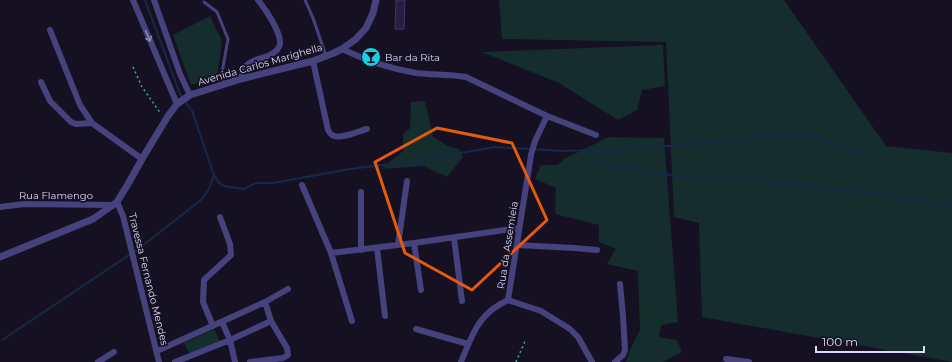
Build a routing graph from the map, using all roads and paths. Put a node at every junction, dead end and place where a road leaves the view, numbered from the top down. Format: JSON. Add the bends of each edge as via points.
{"nodes":[{"id":1,"x":133,"y":0,"type":"edge"},
{"id":2,"x":154,"y":0,"type":"edge"},
{"id":3,"x":258,"y":0,"type":"edge"},
{"id":4,"x":305,"y":0,"type":"edge"},
{"id":5,"x":376,"y":0,"type":"edge"},
{"id":6,"x":204,"y":2,"type":"dead end"},
{"id":7,"x":50,"y":30,"type":"dead end"},
{"id":8,"x":342,"y":49,"type":"junction"},
{"id":9,"x":326,"y":56,"type":"junction"},
{"id":10,"x":313,"y":60,"type":"junction"},
{"id":11,"x":133,"y":67,"type":"dead end"},
{"id":12,"x":241,"y":79,"type":"junction"},
{"id":13,"x":41,"y":82,"type":"dead end"},
{"id":14,"x":224,"y":84,"type":"junction"},
{"id":15,"x":184,"y":99,"type":"junction"},
{"id":16,"x":547,"y":116,"type":"junction"},
{"id":17,"x":166,"y":120,"type":"junction"},
{"id":18,"x":92,"y":123,"type":"junction"},
{"id":19,"x":367,"y":128,"type":"dead end"},
{"id":20,"x":596,"y":136,"type":"dead end"},
{"id":21,"x":142,"y":159,"type":"junction"},
{"id":22,"x":407,"y":181,"type":"dead end"},
{"id":23,"x":302,"y":185,"type":"dead end"},
{"id":24,"x":361,"y":192,"type":"dead end"},
{"id":25,"x":115,"y":203,"type":"junction"},
{"id":26,"x":0,"y":207,"type":"edge"},
{"id":27,"x":220,"y":217,"type":"dead end"},
{"id":28,"x":519,"y":228,"type":"junction"},
{"id":29,"x":454,"y":238,"type":"junction"},
{"id":30,"x":414,"y":243,"type":"junction"},
{"id":31,"x":398,"y":245,"type":"junction"},
{"id":32,"x":517,"y":246,"type":"junction"},
{"id":33,"x":378,"y":248,"type":"junction"},
{"id":34,"x":361,"y":250,"type":"junction"},
{"id":35,"x":597,"y":250,"type":"dead end"},
{"id":36,"x":331,"y":253,"type":"junction"},
{"id":37,"x":0,"y":257,"type":"edge"},
{"id":38,"x":620,"y":284,"type":"dead end"},
{"id":39,"x":288,"y":289,"type":"dead end"},
{"id":40,"x":421,"y":290,"type":"dead end"},
{"id":41,"x":508,"y":300,"type":"junction"},
{"id":42,"x":462,"y":301,"type":"dead end"},
{"id":43,"x":265,"y":302,"type":"junction"},
{"id":44,"x":385,"y":316,"type":"dead end"},
{"id":45,"x":271,"y":321,"type":"junction"},
{"id":46,"x":352,"y":321,"type":"dead end"},
{"id":47,"x":222,"y":322,"type":"junction"},
{"id":48,"x":213,"y":326,"type":"junction"},
{"id":49,"x":416,"y":329,"type":"dead end"},
{"id":50,"x":526,"y":339,"type":"dead end"},
{"id":51,"x":230,"y":340,"type":"junction"},
{"id":52,"x":468,"y":344,"type":"junction"},
{"id":53,"x":157,"y":351,"type":"junction"},
{"id":54,"x":114,"y":352,"type":"dead end"},
{"id":55,"x":726,"y":358,"type":"dead end"},
{"id":56,"x":98,"y":362,"type":"edge"},
{"id":57,"x":159,"y":362,"type":"edge"},
{"id":58,"x":175,"y":362,"type":"edge"},
{"id":59,"x":235,"y":362,"type":"edge"},
{"id":60,"x":250,"y":362,"type":"edge"},
{"id":61,"x":461,"y":362,"type":"edge"},
{"id":62,"x":516,"y":362,"type":"edge"},
{"id":63,"x":592,"y":362,"type":"edge"},
{"id":64,"x":615,"y":362,"type":"edge"},
{"id":65,"x":750,"y":362,"type":"edge"}],
"edges":[{"from":1,"to":15,"type":"street","one_way":true},
{"from":2,"to":15,"type":"street","via":[[180,74]]},
{"from":3,"to":12,"type":"street","via":[[278,33],[280,43],[278,49],[270,55],[250,63],[244,69]]},
{"from":4,"to":9,"type":"lane","via":[[314,18]]},
{"from":5,"to":8,"type":"street","name":"Avenida Carlos Marighella","via":[[366,28]]},
{"from":6,"to":14,"type":"lane","via":[[217,12],[228,39],[222,73]]},
{"from":7,"to":18,"type":"street","via":[[80,106]]},
{"from":8,"to":9,"type":"street","name":"Avenida Carlos Marighella"},
{"from":8,"to":16,"type":"street","via":[[403,70],[466,77]]},
{"from":9,"to":10,"type":"street","name":"Avenida Carlos Marighella"},
{"from":10,"to":12,"type":"street","name":"Avenida Carlos Marighella"},
{"from":10,"to":19,"type":"street","via":[[331,135],[336,137]]},
{"from":11,"to":17,"type":"path","via":[[142,87]]},
{"from":12,"to":14,"type":"street","name":"Avenida Carlos Marighella"},
{"from":13,"to":18,"type":"street","via":[[50,101],[71,122]]},
{"from":14,"to":15,"type":"street","name":"Avenida Carlos Marighella"},
{"from":15,"to":17,"type":"street"},
{"from":16,"to":20,"type":"street"},
{"from":16,"to":28,"type":"street","name":"Rua da Assemleia","via":[[531,155]]},
{"from":17,"to":21,"type":"street"},
{"from":18,"to":21,"type":"street"},
{"from":21,"to":25,"type":"street"},
{"from":22,"to":31,"type":"street"},
{"from":23,"to":36,"type":"street"},
{"from":24,"to":34,"type":"street"},
{"from":25,"to":26,"type":"street","name":"Rua Flamengo","via":[[24,204]]},
{"from":25,"to":37,"type":"street","via":[[92,219]]},
{"from":25,"to":53,"type":"street","name":"Travessa Fernando Mendes","via":[[123,216]]},
{"from":27,"to":48,"type":"street","via":[[230,244],[231,255],[204,280],[203,302]]},
{"from":28,"to":29,"type":"street"},
{"from":28,"to":32,"type":"street","name":"Rua da Assemleia"},
{"from":29,"to":30,"type":"street"},
{"from":29,"to":42,"type":"street"},
{"from":30,"to":31,"type":"street"},
{"from":30,"to":40,"type":"street"},
{"from":31,"to":33,"type":"street"},
{"from":32,"to":35,"type":"street"},
{"from":32,"to":41,"type":"street","name":"Rua da Assemleia"},
{"from":33,"to":34,"type":"street"},
{"from":33,"to":44,"type":"street"},
{"from":34,"to":36,"type":"street"},
{"from":36,"to":46,"type":"street"},
{"from":38,"to":64,"type":"street","via":[[625,350]]},
{"from":39,"to":43,"type":"street"},
{"from":41,"to":52,"type":"street","name":"Rua da Assemleia","via":[[500,303],[481,320]]},
{"from":41,"to":63,"type":"street","via":[[541,311],[570,329],[578,337]]},
{"from":43,"to":45,"type":"street"},
{"from":43,"to":47,"type":"street"},
{"from":45,"to":51,"type":"street"},
{"from":45,"to":60,"type":"street","via":[[287,348],[288,355],[283,358]]},
{"from":47,"to":48,"type":"street"},
{"from":47,"to":51,"type":"street"},
{"from":48,"to":53,"type":"street"},
{"from":49,"to":52,"type":"street"},
{"from":50,"to":62,"type":"path"},
{"from":51,"to":58,"type":"street"},
{"from":51,"to":59,"type":"street"},
{"from":52,"to":61,"type":"street","name":"Rua da Assemleia"},
{"from":53,"to":57,"type":"street","name":"Travessa Fernando Mendes"},
{"from":54,"to":56,"type":"street"},
{"from":55,"to":65,"type":"street"}]}
